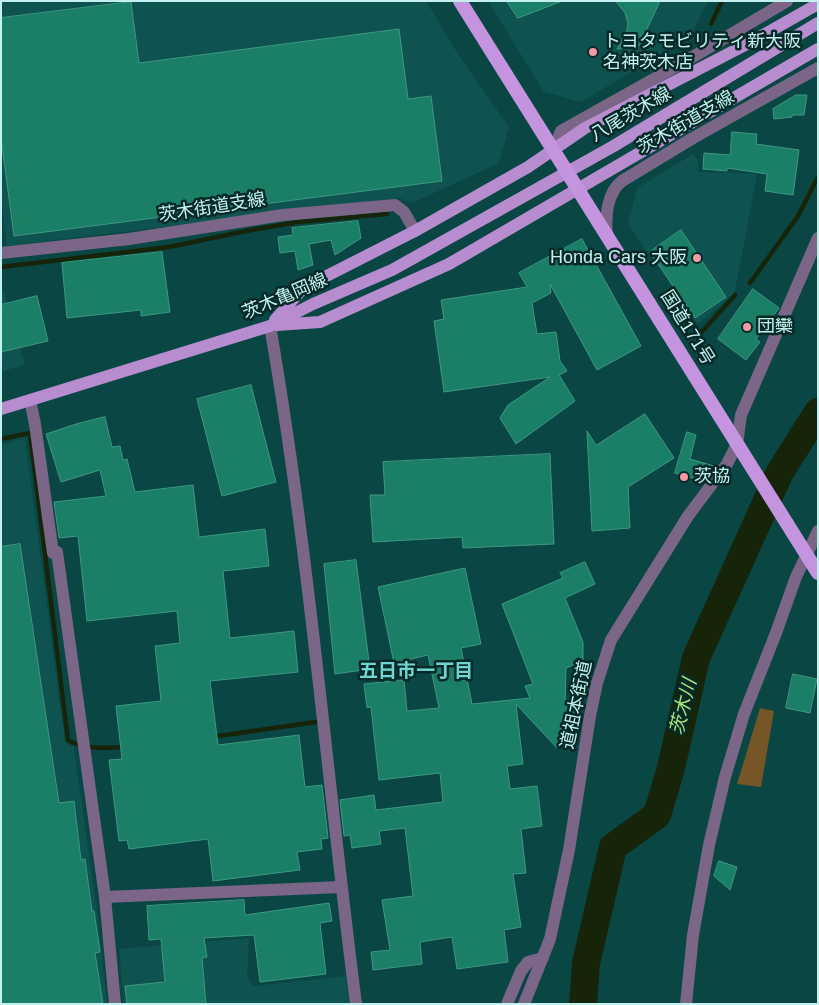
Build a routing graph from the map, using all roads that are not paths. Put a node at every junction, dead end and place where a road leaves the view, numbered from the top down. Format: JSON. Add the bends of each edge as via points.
{"nodes":[{"id":1,"x":460,"y":1,"type":"edge"},
{"id":2,"x":787,"y":1,"type":"edge"},
{"id":3,"x":818,"y":4,"type":"edge"},
{"id":4,"x":775,"y":5,"type":"edge"},
{"id":5,"x":818,"y":23,"type":"edge"},
{"id":6,"x":818,"y":28,"type":"edge"},
{"id":7,"x":792,"y":40,"type":"junction"},
{"id":8,"x":818,"y":49,"type":"edge"},
{"id":9,"x":818,"y":68,"type":"edge"},
{"id":10,"x":553,"y":150,"type":"junction"},
{"id":11,"x":565,"y":173,"type":"joint"},
{"id":12,"x":578,"y":189,"type":"junction"},
{"id":13,"x":415,"y":231,"type":"junction"},
{"id":14,"x":606,"y":234,"type":"junction"},
{"id":15,"x":818,"y":238,"type":"edge"},
{"id":16,"x":1,"y":253,"type":"edge"},
{"id":17,"x":270,"y":326,"type":"junction"},
{"id":18,"x":30,"y":400,"type":"junction"},
{"id":19,"x":1,"y":409,"type":"edge"},
{"id":20,"x":740,"y":449,"type":"junction"},
{"id":21,"x":818,"y":531,"type":"edge"},
{"id":22,"x":806,"y":554,"type":"junction"},
{"id":23,"x":818,"y":573,"type":"edge"},
{"id":24,"x":341,"y":887,"type":"junction"},
{"id":25,"x":105,"y":897,"type":"junction"},
{"id":26,"x":543,"y":958,"type":"junction"},
{"id":27,"x":115,"y":1004,"type":"edge"},
{"id":28,"x":356,"y":1004,"type":"edge"},
{"id":29,"x":507,"y":1004,"type":"edge"},
{"id":30,"x":524,"y":1004,"type":"edge"},
{"id":31,"x":686,"y":1004,"type":"edge"}],
"edges":[{"from":1,"to":10,"type":"highway","name":"国道171号"},
{"from":2,"to":4,"type":"street"},
{"from":3,"to":10,"type":"main road","via":[[752,42],[592,124]]},
{"from":4,"to":10,"type":"street","via":[[561,131]]},
{"from":5,"to":7,"type":"main road","name":"八尾茨木線"},
{"from":6,"to":7,"type":"main road","name":"八尾茨木線"},
{"from":7,"to":11,"type":"main road","name":"八尾茨木線"},
{"from":8,"to":12,"type":"main road"},
{"from":9,"to":14,"type":"street","name":"茨木街道支線","via":[[622,181],[614,189],[610,201]]},
{"from":10,"to":12,"type":"highway","name":"国道171号"},
{"from":10,"to":13,"type":"main road"},
{"from":11,"to":17,"type":"main road","name":"茨木亀岡線","via":[[392,270]]},
{"from":12,"to":14,"type":"highway","name":"国道171号"},
{"from":12,"to":17,"type":"main road","via":[[449,264],[320,322]]},
{"from":13,"to":16,"type":"street","name":"茨木街道支線","via":[[396,205],[283,215],[129,239]]},
{"from":13,"to":17,"type":"main road","via":[[303,288]]},
{"from":14,"to":20,"type":"highway","name":"国道171号"},
{"from":15,"to":20,"type":"street","name":"道祖本街道","via":[[741,415]]},
{"from":17,"to":18,"type":"main road","name":"茨木亀岡線"},
{"from":17,"to":24,"type":"street","via":[[298,509]]},
{"from":18,"to":19,"type":"main road","name":"茨木亀岡線"},
{"from":18,"to":25,"type":"street","via":[[53,553],[57,552]]},
{"from":20,"to":22,"type":"highway","name":"国道171号"},
{"from":20,"to":26,"type":"street","name":"道祖本街道","via":[[688,516],[611,640],[590,716],[569,850]]},
{"from":21,"to":22,"type":"street"},
{"from":22,"to":23,"type":"highway","name":"国道171号"},
{"from":22,"to":31,"type":"street","via":[[744,714],[725,777],[695,926]]},
{"from":24,"to":25,"type":"street"},
{"from":24,"to":28,"type":"street"},
{"from":25,"to":27,"type":"street"},
{"from":26,"to":29,"type":"street","via":[[528,962],[520,971]]},
{"from":26,"to":30,"type":"street","name":"道祖本街道"}]}
